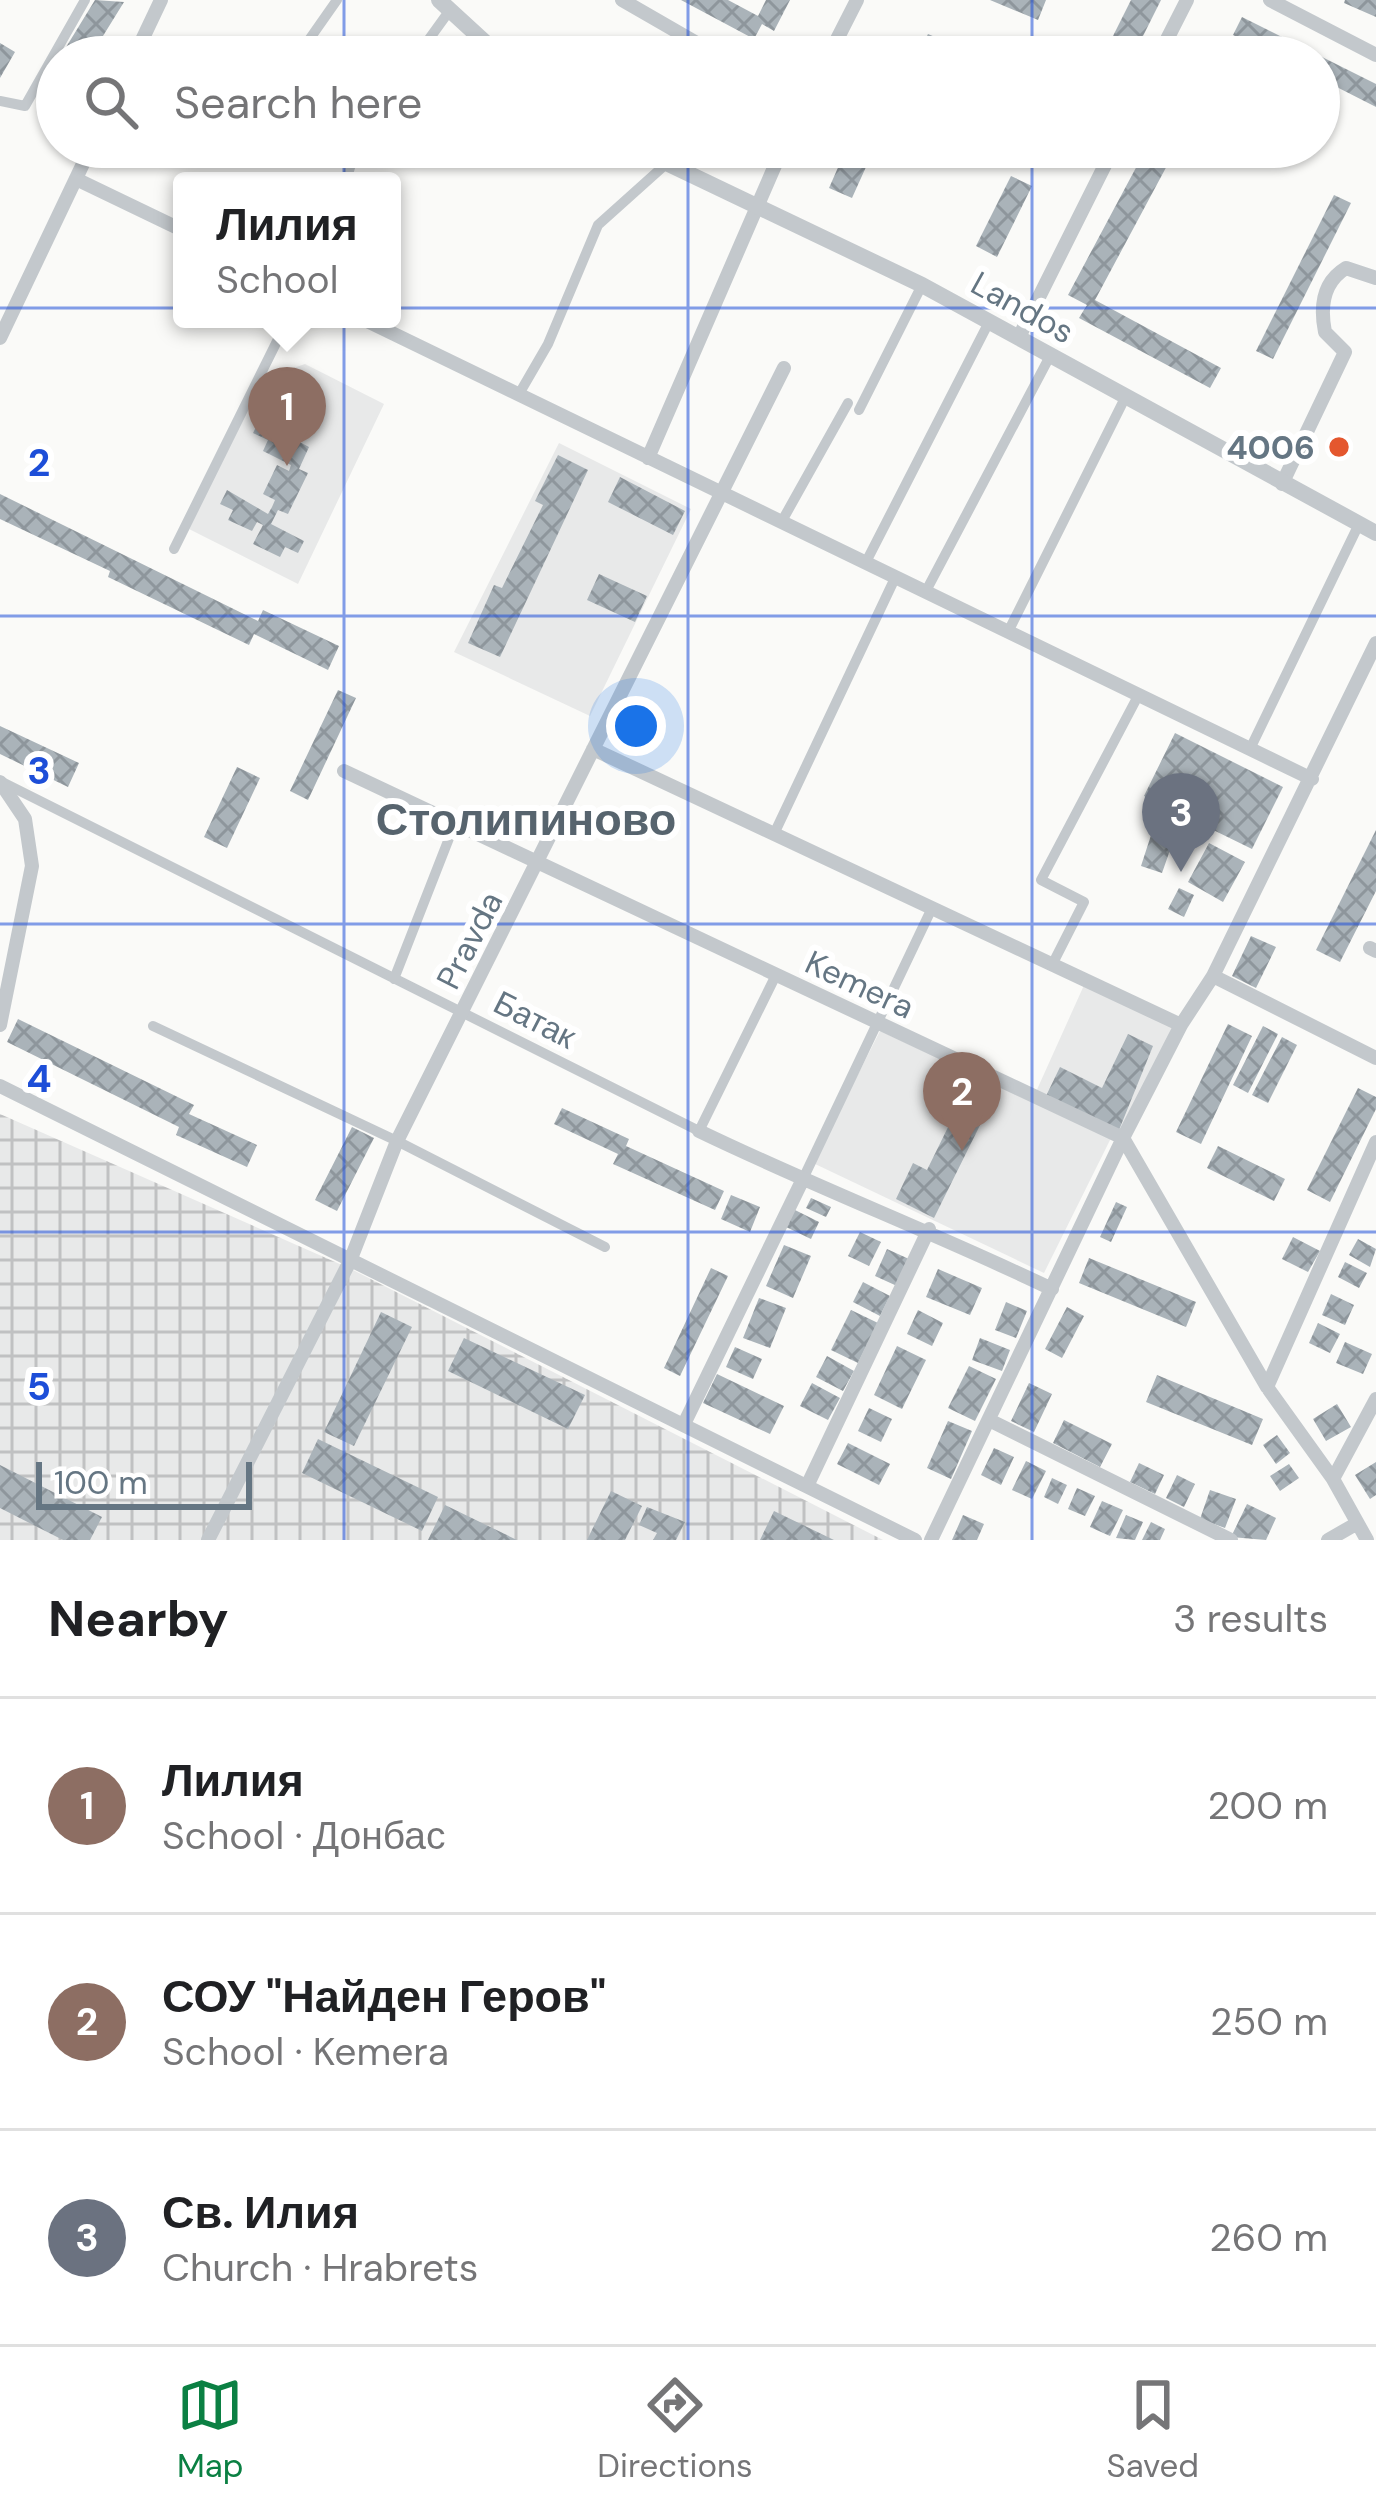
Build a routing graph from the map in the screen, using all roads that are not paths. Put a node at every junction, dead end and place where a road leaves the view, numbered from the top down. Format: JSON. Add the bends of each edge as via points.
{"nodes":[{"id":1,"x":85,"y":0,"type":"edge"},
{"id":2,"x":161,"y":0,"type":"edge"},
{"id":3,"x":338,"y":0,"type":"edge"},
{"id":4,"x":622,"y":0,"type":"edge"},
{"id":5,"x":857,"y":0,"type":"edge"},
{"id":6,"x":1187,"y":0,"type":"edge"},
{"id":7,"x":1270,"y":0,"type":"edge"},
{"id":8,"x":444,"y":5,"type":"edge"},
{"id":9,"x":65,"y":36,"type":"edge"},
{"id":10,"x":144,"y":36,"type":"edge"},
{"id":11,"x":311,"y":36,"type":"edge"},
{"id":12,"x":427,"y":36,"type":"edge"},
{"id":13,"x":478,"y":36,"type":"edge"},
{"id":14,"x":685,"y":36,"type":"edge"},
{"id":15,"x":839,"y":36,"type":"edge"},
{"id":16,"x":1169,"y":36,"type":"edge"},
{"id":17,"x":1339,"y":36,"type":"edge"},
{"id":18,"x":1340,"y":36,"type":"edge"},
{"id":19,"x":1376,"y":55,"type":"edge"},
{"id":20,"x":36,"y":87,"type":"edge"},
{"id":21,"x":0,"y":101,"type":"edge"},
{"id":22,"x":81,"y":168,"type":"edge"},
{"id":23,"x":662,"y":168,"type":"edge"},
{"id":24,"x":675,"y":168,"type":"edge"},
{"id":25,"x":773,"y":168,"type":"edge"},
{"id":26,"x":1103,"y":168,"type":"edge"},
{"id":27,"x":76,"y":179,"type":"junction"},
{"id":28,"x":755,"y":204,"type":"junction"},
{"id":29,"x":173,"y":226,"type":"edge"},
{"id":30,"x":1376,"y":278,"type":"edge"},
{"id":31,"x":922,"y":285,"type":"junction"},
{"id":32,"x":989,"y":322,"type":"junction"},
{"id":33,"x":284,"y":328,"type":"edge"},
{"id":34,"x":382,"y":328,"type":"edge"},
{"id":35,"x":1018,"y":337,"type":"junction"},
{"id":36,"x":0,"y":338,"type":"edge"},
{"id":37,"x":1050,"y":356,"type":"junction"},
{"id":38,"x":784,"y":368,"type":"dead end"},
{"id":39,"x":519,"y":394,"type":"junction"},
{"id":40,"x":1124,"y":398,"type":"junction"},
{"id":41,"x":648,"y":458,"type":"junction"},
{"id":42,"x":1282,"y":484,"type":"junction"},
{"id":43,"x":721,"y":490,"type":"junction"},
{"id":44,"x":782,"y":520,"type":"junction"},
{"id":45,"x":1368,"y":528,"type":"edge"},
{"id":46,"x":174,"y":549,"type":"dead end"},
{"id":47,"x":866,"y":562,"type":"junction"},
{"id":48,"x":896,"y":576,"type":"junction"},
{"id":49,"x":926,"y":591,"type":"junction"},
{"id":50,"x":1008,"y":632,"type":"junction"},
{"id":51,"x":1375,"y":646,"type":"edge"},
{"id":52,"x":1138,"y":696,"type":"junction"},
{"id":53,"x":593,"y":748,"type":"junction"},
{"id":54,"x":1250,"y":749,"type":"junction"},
{"id":55,"x":344,"y":771,"type":"dead end"},
{"id":56,"x":1312,"y":778,"type":"junction"},
{"id":57,"x":0,"y":782,"type":"edge"},
{"id":58,"x":455,"y":823,"type":"junction"},
{"id":59,"x":774,"y":834,"type":"junction"},
{"id":60,"x":539,"y":863,"type":"junction"},
{"id":61,"x":932,"y":908,"type":"junction"},
{"id":62,"x":1052,"y":965,"type":"junction"},
{"id":63,"x":776,"y":975,"type":"junction"},
{"id":64,"x":1214,"y":976,"type":"junction"},
{"id":65,"x":394,"y":980,"type":"junction"},
{"id":66,"x":462,"y":1012,"type":"junction"},
{"id":67,"x":877,"y":1022,"type":"junction"},
{"id":68,"x":0,"y":1025,"type":"edge"},
{"id":69,"x":1180,"y":1025,"type":"junction"},
{"id":70,"x":153,"y":1026,"type":"dead end"},
{"id":71,"x":1376,"y":1058,"type":"edge"},
{"id":72,"x":0,"y":1086,"type":"edge"},
{"id":73,"x":699,"y":1131,"type":"junction"},
{"id":74,"x":1123,"y":1138,"type":"junction"},
{"id":75,"x":398,"y":1141,"type":"junction"},
{"id":76,"x":1376,"y":1142,"type":"edge"},
{"id":77,"x":802,"y":1181,"type":"junction"},
{"id":78,"x":929,"y":1229,"type":"junction"},
{"id":79,"x":605,"y":1247,"type":"dead end"},
{"id":80,"x":350,"y":1261,"type":"junction"},
{"id":81,"x":1052,"y":1289,"type":"junction"},
{"id":82,"x":1267,"y":1387,"type":"junction"},
{"id":83,"x":1376,"y":1400,"type":"edge"},
{"id":84,"x":989,"y":1420,"type":"junction"},
{"id":85,"x":684,"y":1424,"type":"junction"},
{"id":86,"x":1333,"y":1479,"type":"junction"},
{"id":87,"x":808,"y":1484,"type":"junction"},
{"id":88,"x":1356,"y":1524,"type":"junction"},
{"id":89,"x":907,"y":1538,"type":"edge"},
{"id":90,"x":208,"y":1540,"type":"edge"},
{"id":91,"x":931,"y":1540,"type":"edge"},
{"id":92,"x":1231,"y":1540,"type":"edge"},
{"id":93,"x":1328,"y":1540,"type":"edge"},
{"id":94,"x":1367,"y":1540,"type":"edge"}],
"edges":[{"from":1,"to":9,"type":"street"},
{"from":2,"to":10,"type":"street"},
{"from":3,"to":11,"type":"street"},
{"from":4,"to":14,"type":"street"},
{"from":5,"to":15,"type":"street"},
{"from":6,"to":16,"type":"street"},
{"from":7,"to":17,"type":"street"},
{"from":8,"to":12,"type":"street"},
{"from":8,"to":13,"type":"street"},
{"from":18,"to":19,"type":"street"},
{"from":20,"to":21,"type":"street","via":[[25,106]]},
{"from":22,"to":27,"type":"street"},
{"from":23,"to":39,"type":"street","via":[[598,225]]},
{"from":24,"to":28,"type":"street","name":"Landos"},
{"from":25,"to":28,"type":"street"},
{"from":26,"to":35,"type":"street"},
{"from":27,"to":29,"type":"street"},
{"from":27,"to":36,"type":"street"},
{"from":28,"to":31,"type":"street","name":"Landos"},
{"from":28,"to":41,"type":"street"},
{"from":30,"to":42,"type":"street","via":[[1346,268],[1324,296],[1325,332],[1345,352]]},
{"from":31,"to":32,"type":"street","name":"Landos"},
{"from":31,"to":44,"type":"street"},
{"from":32,"to":35,"type":"street","name":"Landos"},
{"from":32,"to":47,"type":"street"},
{"from":33,"to":46,"type":"street"},
{"from":34,"to":39,"type":"street"},
{"from":35,"to":37,"type":"street","name":"Landos"},
{"from":37,"to":40,"type":"street","name":"Landos"},
{"from":37,"to":49,"type":"street"},
{"from":38,"to":43,"type":"street","name":"Pravda"},
{"from":39,"to":41,"type":"street"},
{"from":40,"to":42,"type":"street","name":"Landos"},
{"from":40,"to":50,"type":"street"},
{"from":41,"to":43,"type":"street"},
{"from":42,"to":45,"type":"street","name":"Landos"},
{"from":43,"to":44,"type":"street"},
{"from":43,"to":53,"type":"street","name":"Pravda"},
{"from":44,"to":47,"type":"street"},
{"from":45,"to":54,"type":"street"},
{"from":47,"to":48,"type":"street"},
{"from":48,"to":49,"type":"street"},
{"from":48,"to":59,"type":"street"},
{"from":49,"to":50,"type":"street"},
{"from":50,"to":52,"type":"street"},
{"from":51,"to":56,"type":"street"},
{"from":52,"to":54,"type":"street"},
{"from":52,"to":62,"type":"street","via":[[1041,880],[1084,902]]},
{"from":53,"to":59,"type":"street"},
{"from":53,"to":60,"type":"street","name":"Pravda"},
{"from":54,"to":56,"type":"street"},
{"from":55,"to":58,"type":"street","name":"Kemera"},
{"from":56,"to":64,"type":"street"},
{"from":57,"to":65,"type":"street","name":"Батак"},
{"from":57,"to":68,"type":"street","via":[[26,819],[32,866]]},
{"from":58,"to":60,"type":"street","name":"Kemera"},
{"from":58,"to":65,"type":"street"},
{"from":59,"to":61,"type":"street"},
{"from":60,"to":63,"type":"street","name":"Kemera"},
{"from":60,"to":66,"type":"street","name":"Pravda"},
{"from":61,"to":62,"type":"street"},
{"from":61,"to":67,"type":"street"},
{"from":62,"to":69,"type":"street"},
{"from":63,"to":67,"type":"street","name":"Kemera"},
{"from":63,"to":73,"type":"street"},
{"from":64,"to":69,"type":"street"},
{"from":64,"to":71,"type":"street"},
{"from":65,"to":66,"type":"street","name":"Батак"},
{"from":66,"to":73,"type":"street","name":"Батак"},
{"from":66,"to":75,"type":"street","name":"Pravda"},
{"from":67,"to":74,"type":"street","name":"Kemera"},
{"from":67,"to":77,"type":"street"},
{"from":69,"to":74,"type":"street"},
{"from":70,"to":75,"type":"street"},
{"from":72,"to":80,"type":"street"},
{"from":73,"to":77,"type":"street","name":"Батак"},
{"from":74,"to":81,"type":"street"},
{"from":74,"to":82,"type":"street"},
{"from":75,"to":79,"type":"street"},
{"from":75,"to":80,"type":"street","name":"Pravda"},
{"from":76,"to":82,"type":"street"},
{"from":77,"to":78,"type":"street","name":"Батак"},
{"from":77,"to":85,"type":"street"},
{"from":78,"to":81,"type":"street","name":"Батак"},
{"from":78,"to":87,"type":"street"},
{"from":80,"to":85,"type":"street"},
{"from":80,"to":90,"type":"street","name":"Pravda"},
{"from":81,"to":84,"type":"street"},
{"from":82,"to":86,"type":"street"},
{"from":83,"to":86,"type":"street"},
{"from":84,"to":91,"type":"street"},
{"from":84,"to":92,"type":"street"},
{"from":85,"to":87,"type":"street"},
{"from":86,"to":88,"type":"street"},
{"from":87,"to":89,"type":"street"},
{"from":88,"to":93,"type":"street"},
{"from":88,"to":94,"type":"street"}]}
